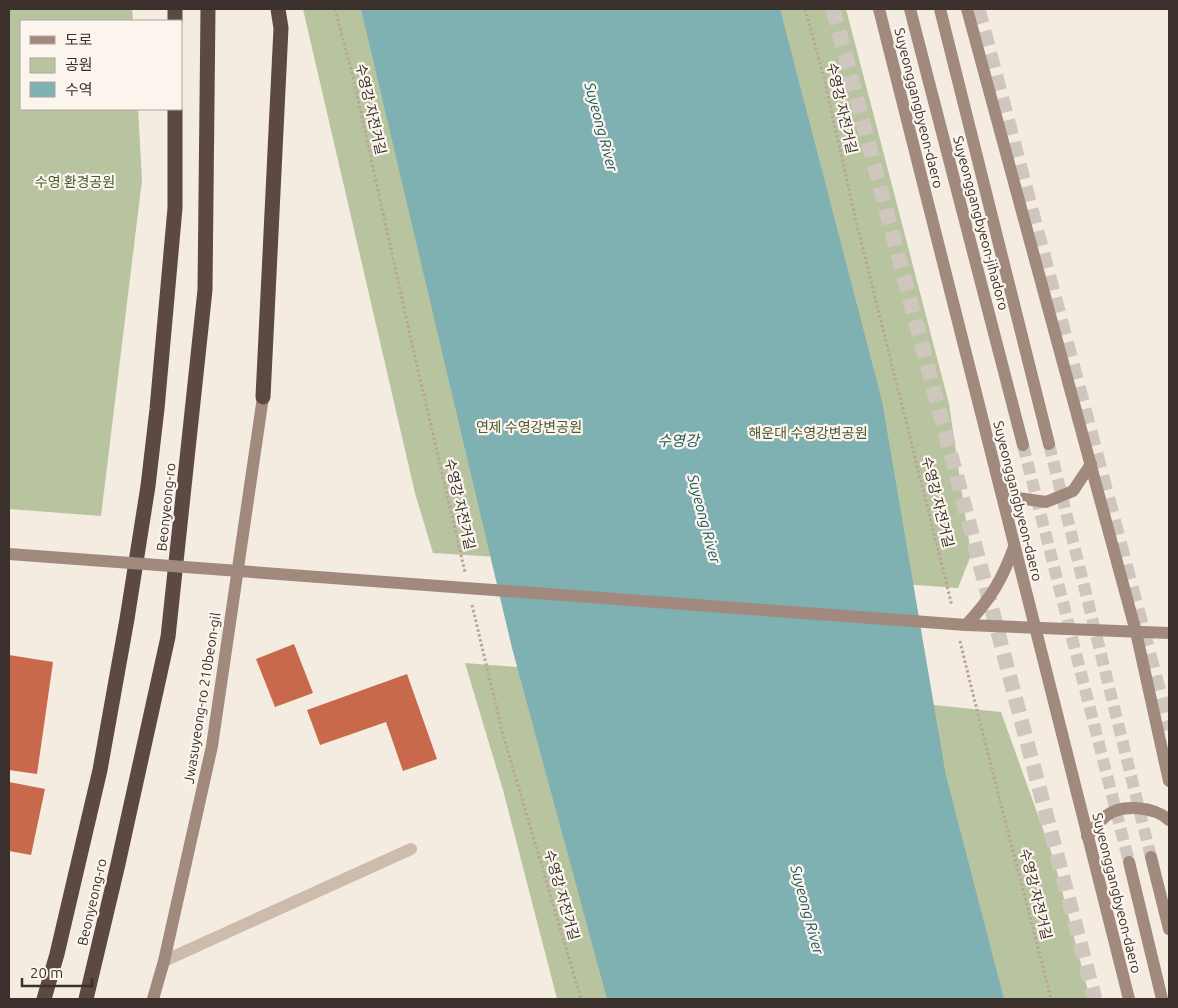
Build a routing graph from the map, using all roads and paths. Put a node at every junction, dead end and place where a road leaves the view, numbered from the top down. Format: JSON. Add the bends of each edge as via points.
{"nodes":[{"id":1,"x":208,"y":9,"type":"edge"},
{"id":2,"x":278,"y":9,"type":"edge"},
{"id":3,"x":335,"y":9,"type":"edge"},
{"id":4,"x":805,"y":9,"type":"edge"},
{"id":5,"x":879,"y":9,"type":"edge"},
{"id":6,"x":910,"y":9,"type":"edge"},
{"id":7,"x":940,"y":9,"type":"edge"},
{"id":8,"x":967,"y":9,"type":"edge"},
{"id":9,"x":175,"y":110,"type":"edge"},
{"id":10,"x":263,"y":397,"type":"joint"},
{"id":11,"x":1049,"y":444,"type":"tunnel mouth"},
{"id":12,"x":1023,"y":445,"type":"tunnel mouth"},
{"id":13,"x":1091,"y":464,"type":"junction"},
{"id":14,"x":995,"y":472,"type":"junction"},
{"id":15,"x":1014,"y":547,"type":"junction"},
{"id":16,"x":9,"y":554,"type":"edge"},
{"id":17,"x":466,"y":577,"type":"dead end"},
{"id":18,"x":471,"y":596,"type":"dead end"},
{"id":19,"x":954,"y":616,"type":"dead end"},
{"id":20,"x":1034,"y":628,"type":"junction"},
{"id":21,"x":962,"y":630,"type":"junction"},
{"id":22,"x":1136,"y":632,"type":"junction"},
{"id":23,"x":1169,"y":634,"type":"edge"},
{"id":24,"x":1169,"y":781,"type":"edge"},
{"id":25,"x":1169,"y":820,"type":"edge"},
{"id":26,"x":1087,"y":836,"type":"junction"},
{"id":27,"x":411,"y":849,"type":"dead end"},
{"id":28,"x":1151,"y":857,"type":"tunnel mouth"},
{"id":29,"x":1129,"y":862,"type":"tunnel mouth"},
{"id":30,"x":1169,"y":929,"type":"edge"},
{"id":31,"x":164,"y":962,"type":"junction"},
{"id":32,"x":44,"y":999,"type":"edge"},
{"id":33,"x":86,"y":999,"type":"edge"},
{"id":34,"x":153,"y":999,"type":"edge"},
{"id":35,"x":581,"y":999,"type":"edge"},
{"id":36,"x":1051,"y":999,"type":"edge"},
{"id":37,"x":1129,"y":999,"type":"edge"},
{"id":38,"x":1162,"y":999,"type":"edge"}],
"edges":[{"from":1,"to":33,"type":"highway","name":"Beonyeong-ro","via":[[205,290],[168,637]]},
{"from":2,"to":10,"type":"highway","via":[[281,28]]},
{"from":3,"to":17,"type":"path","name":"수영강 자전거길"},
{"from":4,"to":19,"type":"path","name":"수영강 자전거길"},
{"from":5,"to":14,"type":"main road","name":"Suyeonggangbyeon-daero"},
{"from":6,"to":12,"type":"main road","name":"Suyeonggangbyeon-jihadoro"},
{"from":7,"to":11,"type":"main road","name":"Suyeonggangbyeon-jihadoro"},
{"from":8,"to":13,"type":"main road"},
{"from":9,"to":32,"type":"highway","name":"Beonyeong-ro","via":[[175,208],[147,496],[100,770]]},
{"from":10,"to":31,"type":"main road","name":"Jwasuyeong-ro 210beon-gil","via":[[212,746]]},
{"from":13,"to":14,"type":"main road","via":[[1073,491],[1046,502],[1018,498]]},
{"from":13,"to":22,"type":"main road"},
{"from":14,"to":15,"type":"main road","name":"Suyeonggangbyeon-daero"},
{"from":15,"to":20,"type":"main road","name":"Suyeonggangbyeon-daero"},
{"from":15,"to":21,"type":"main road","via":[[1004,573],[983,607]]},
{"from":16,"to":21,"type":"main road","bridge":true},
{"from":18,"to":35,"type":"path","name":"수영강 자전거길","via":[[502,731]]},
{"from":20,"to":21,"type":"main road"},
{"from":20,"to":22,"type":"main road"},
{"from":20,"to":26,"type":"main road","name":"Suyeonggangbyeon-daero"},
{"from":21,"to":36,"type":"path","name":"수영강 자전거길","via":[[989,761]]},
{"from":22,"to":23,"type":"main road"},
{"from":22,"to":24,"type":"main road"},
{"from":25,"to":26,"type":"main road","via":[[1162,814],[1130,807],[1107,815]]},
{"from":26,"to":37,"type":"main road","name":"Suyeonggangbyeon-daero"},
{"from":27,"to":31,"type":"street"},
{"from":28,"to":30,"type":"main road"},
{"from":29,"to":38,"type":"main road"},
{"from":31,"to":34,"type":"main road","name":"Jwasuyeong-ro 210beon-gil"}]}
